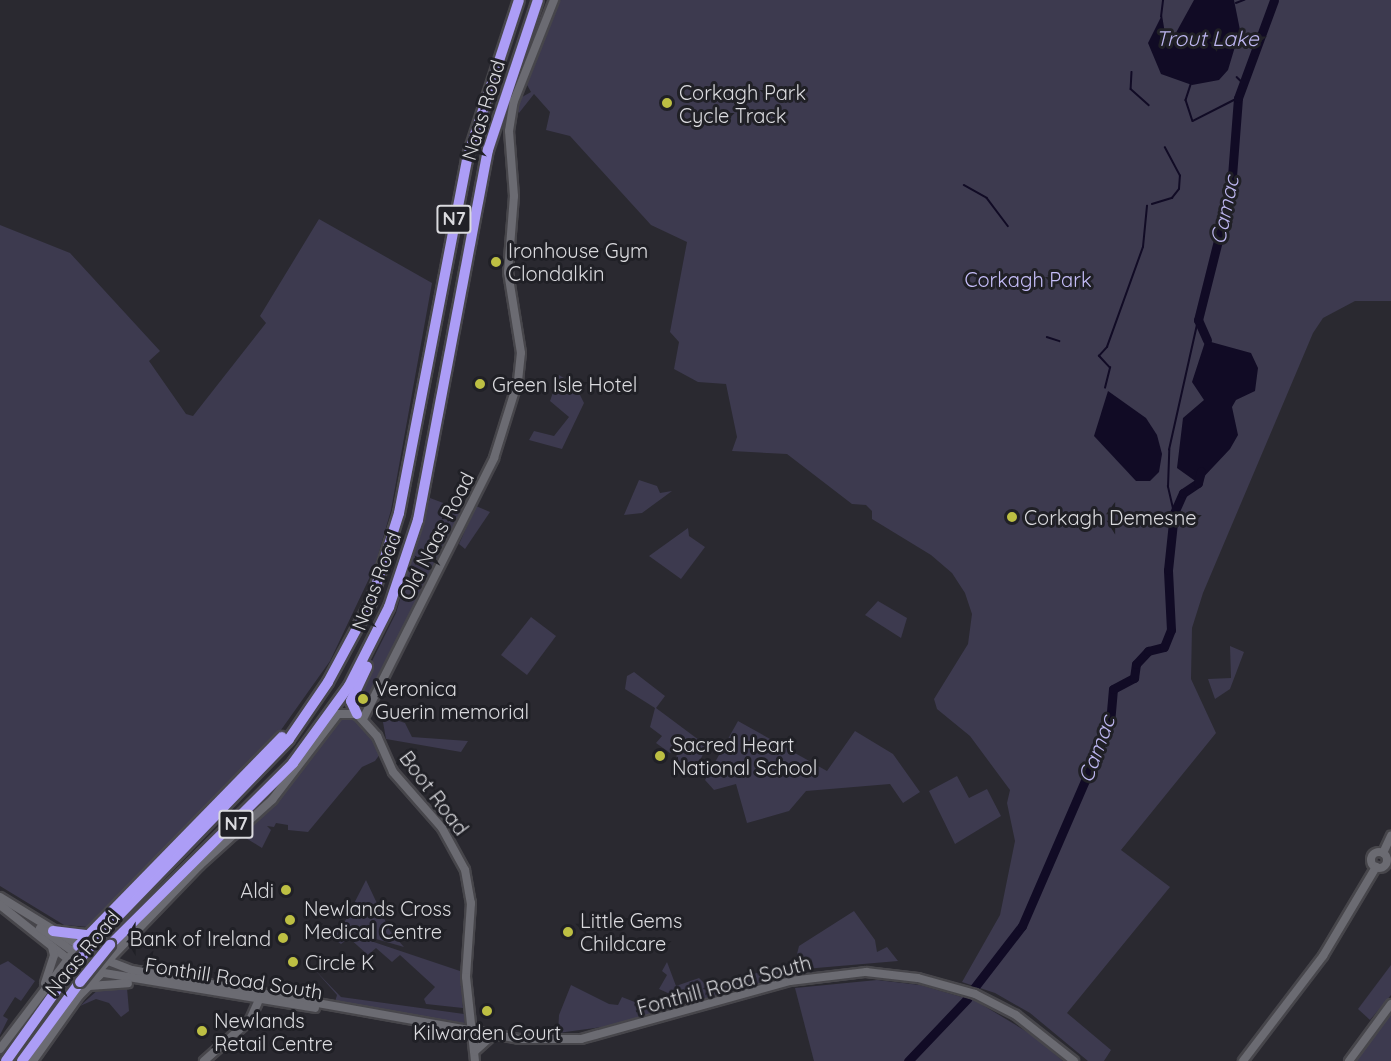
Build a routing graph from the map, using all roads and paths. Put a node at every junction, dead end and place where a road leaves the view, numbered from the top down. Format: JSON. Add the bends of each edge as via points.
{"nodes":[{"id":1,"x":519,"y":0,"type":"edge"},
{"id":2,"x":538,"y":0,"type":"edge"},
{"id":3,"x":554,"y":0,"type":"edge"},
{"id":4,"x":389,"y":608,"type":"junction"},
{"id":5,"x":346,"y":689,"type":"junction"},
{"id":6,"x":360,"y":717,"type":"junction"},
{"id":7,"x":232,"y":834,"type":"junction"},
{"id":8,"x":1391,"y":836,"type":"edge"},
{"id":9,"x":1383,"y":853,"type":"junction"},
{"id":10,"x":1376,"y":867,"type":"junction"},
{"id":11,"x":1388,"y":867,"type":"edge"},
{"id":12,"x":0,"y":897,"type":"edge"},
{"id":13,"x":0,"y":905,"type":"edge"},
{"id":14,"x":19,"y":910,"type":"junction"},
{"id":15,"x":52,"y":931,"type":"junction"},
{"id":16,"x":93,"y":936,"type":"junction"},
{"id":17,"x":124,"y":942,"type":"junction"},
{"id":18,"x":49,"y":943,"type":"junction"},
{"id":19,"x":76,"y":948,"type":"junction"},
{"id":20,"x":114,"y":949,"type":"junction"},
{"id":21,"x":68,"y":959,"type":"junction"},
{"id":22,"x":108,"y":962,"type":"junction"},
{"id":23,"x":125,"y":968,"type":"junction"},
{"id":24,"x":93,"y":977,"type":"junction"},
{"id":25,"x":148,"y":982,"type":"junction"},
{"id":26,"x":45,"y":985,"type":"junction"},
{"id":27,"x":259,"y":1000,"type":"junction"},
{"id":28,"x":1391,"y":1004,"type":"edge"},
{"id":29,"x":363,"y":1012,"type":"junction"},
{"id":30,"x":471,"y":1029,"type":"junction"},
{"id":31,"x":494,"y":1034,"type":"junction"},
{"id":32,"x":0,"y":1049,"type":"edge"},
{"id":33,"x":475,"y":1057,"type":"edge"},
{"id":34,"x":6,"y":1061,"type":"edge"},
{"id":35,"x":22,"y":1061,"type":"edge"},
{"id":36,"x":33,"y":1061,"type":"edge"},
{"id":37,"x":204,"y":1061,"type":"edge"},
{"id":38,"x":1074,"y":1061,"type":"edge"},
{"id":39,"x":1243,"y":1061,"type":"edge"},
{"id":40,"x":1349,"y":1061,"type":"edge"}],
"edges":[{"from":1,"to":16,"type":"highway","name":"Naas Road","number":"N7","via":[[465,169],[396,523],[371,602],[328,682],[249,786]]},
{"from":2,"to":4,"type":"highway","name":"Naas Road","number":"N7","via":[[488,150],[418,520]]},
{"from":3,"to":6,"type":"main road","name":"Old Naas Road","via":[[514,101],[514,196],[508,272],[521,360],[495,458]]},
{"from":4,"to":5,"type":"highway","name":"Naas Road","number":"N7"},
{"from":4,"to":6,"type":"highway","via":[[382,635],[351,701]]},
{"from":5,"to":7,"type":"highway","via":[[300,762]]},
{"from":5,"to":20,"type":"highway","name":"Naas Road","number":"N7","via":[[268,791]]},
{"from":6,"to":7,"type":"main road","via":[[338,714],[288,783]]},
{"from":6,"to":30,"type":"main road","name":"Boot Road","via":[[376,736],[393,772],[442,828],[465,870],[471,903],[466,977]]},
{"from":7,"to":17,"type":"main road"},
{"from":8,"to":9,"type":"main road"},
{"from":9,"to":10,"type":"main road","via":[[1373,856]]},
{"from":9,"to":11,"type":"main road"},
{"from":10,"to":11,"type":"main road"},
{"from":10,"to":39,"type":"main road","via":[[1323,956]]},
{"from":12,"to":14,"type":"main road"},
{"from":13,"to":18,"type":"main road"},
{"from":14,"to":15,"type":"main road"},
{"from":14,"to":19,"type":"main road"},
{"from":15,"to":16,"type":"highway"},
{"from":15,"to":19,"type":"main road"},
{"from":16,"to":19,"type":"highway"},
{"from":16,"to":34,"type":"highway","name":"Naas Road","number":"N7","bridge":true},
{"from":17,"to":20,"type":"main road"},
{"from":17,"to":22,"type":"main road"},
{"from":18,"to":21,"type":"main road"},
{"from":18,"to":26,"type":"main road","via":[[54,955]]},
{"from":19,"to":21,"type":"main road"},
{"from":19,"to":22,"type":"main road","name":"Fonthill Road South"},
{"from":19,"to":24,"type":"main road"},
{"from":20,"to":22,"type":"main road"},
{"from":20,"to":23,"type":"main road"},
{"from":20,"to":24,"type":"highway","name":"Naas Road","number":"N7","bridge":true},
{"from":21,"to":24,"type":"main road"},
{"from":21,"to":26,"type":"main road"},
{"from":22,"to":23,"type":"main road","name":"Fonthill Road South"},
{"from":22,"to":24,"type":"main road"},
{"from":23,"to":29,"type":"main road","name":"Fonthill Road South"},
{"from":24,"to":25,"type":"main road","name":"Fonthill Road South"},
{"from":24,"to":25,"type":"main road"},
{"from":24,"to":35,"type":"highway","name":"Naas Road","number":"N7"},
{"from":24,"to":36,"type":"main road","name":"Naas Road"},
{"from":25,"to":27,"type":"main road","name":"Fonthill Road South"},
{"from":26,"to":32,"type":"main road"},
{"from":27,"to":29,"type":"main road","name":"Fonthill Road South"},
{"from":27,"to":37,"type":"main road","via":[[250,1020]]},
{"from":28,"to":40,"type":"main road"},
{"from":29,"to":30,"type":"main road","name":"Fonthill Road South"},
{"from":30,"to":31,"type":"main road","name":"Fonthill Road South"},
{"from":30,"to":33,"type":"main road","name":"Boot Road"},
{"from":31,"to":33,"type":"main road"},
{"from":31,"to":38,"type":"main road","name":"Fonthill Road South","via":[[535,1040],[581,1039],[790,981],[867,972],[940,982],[975,994],[1024,1021]]}]}
